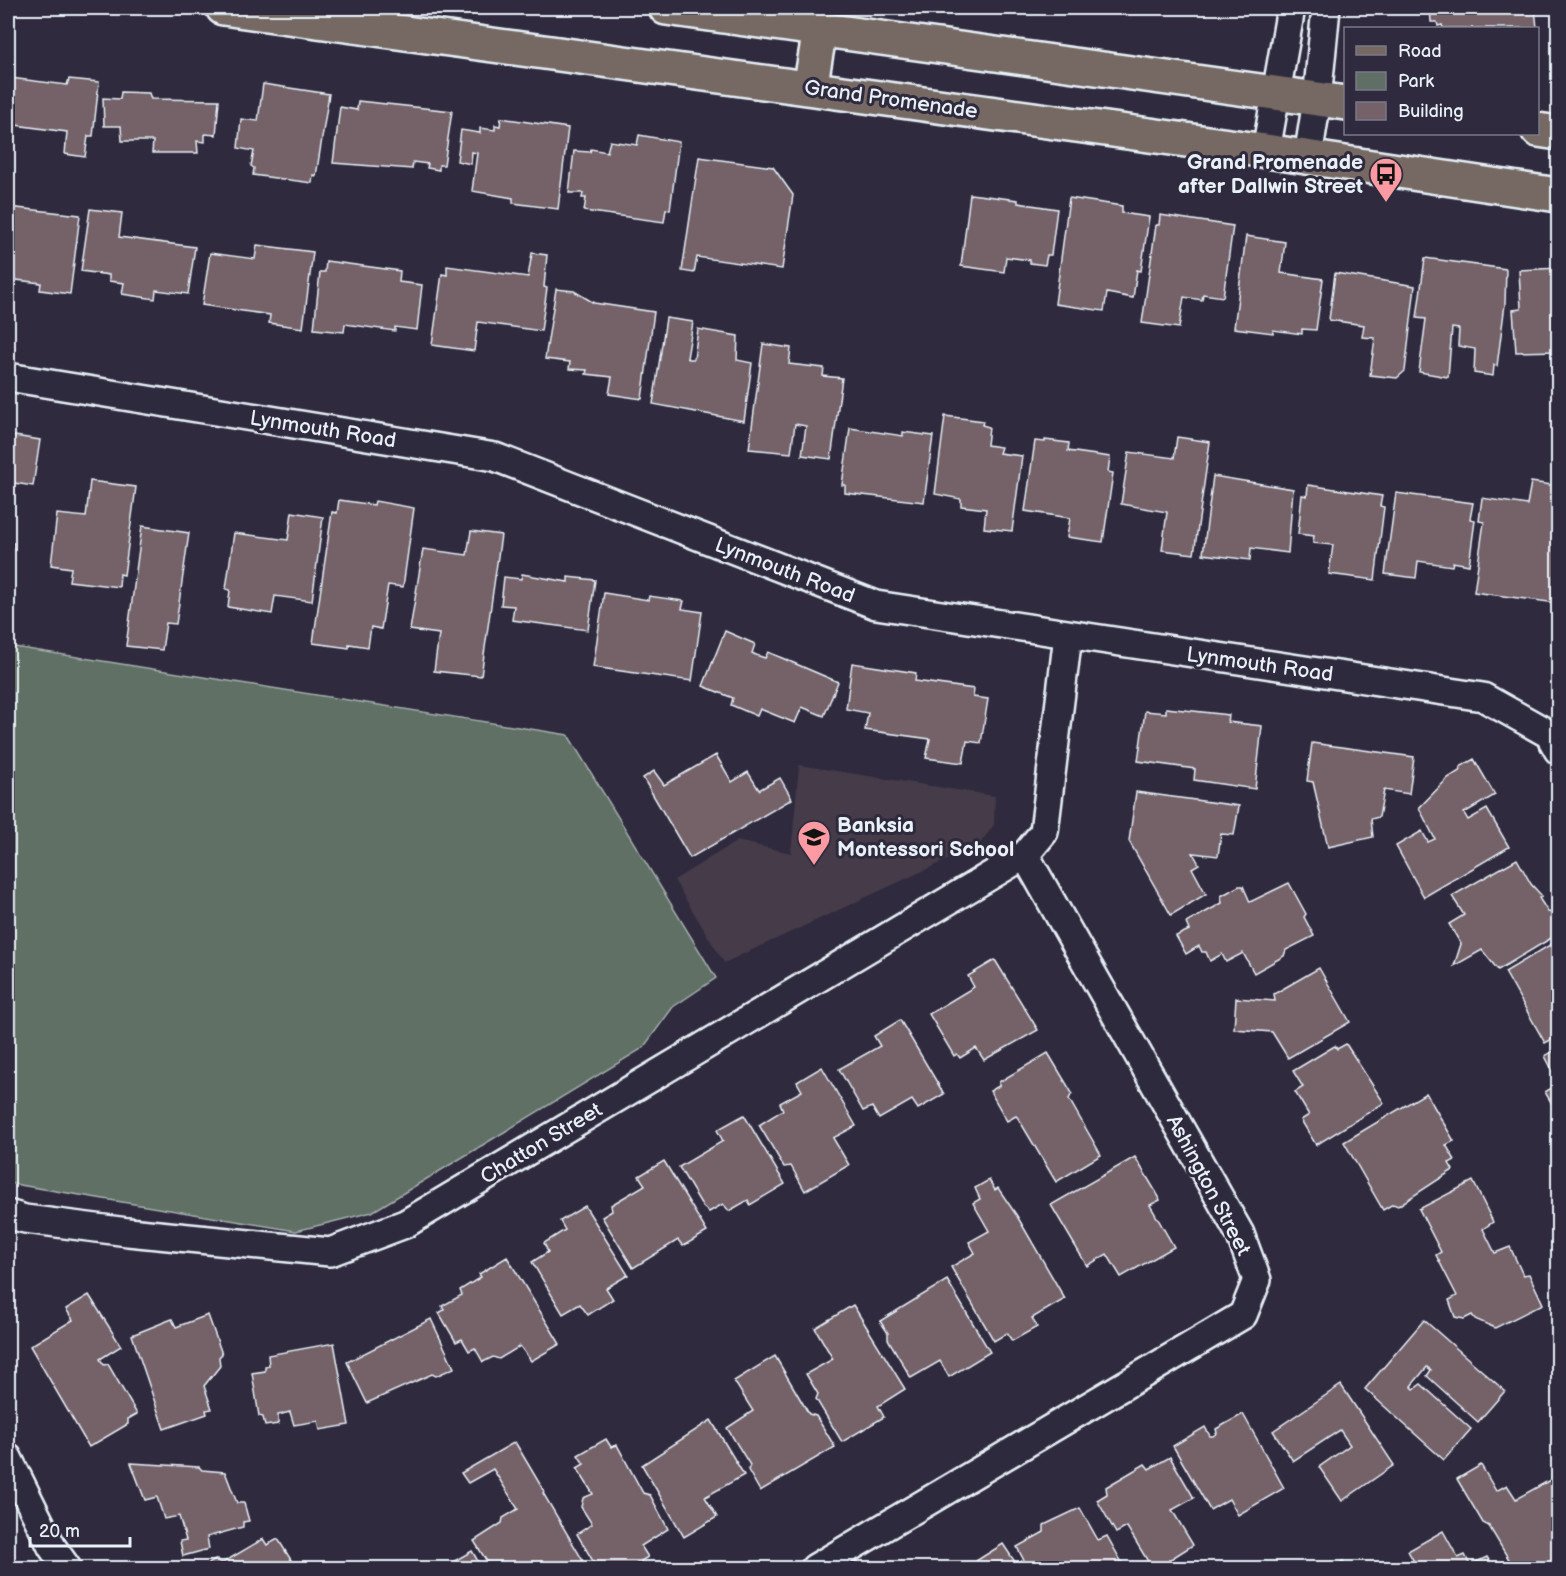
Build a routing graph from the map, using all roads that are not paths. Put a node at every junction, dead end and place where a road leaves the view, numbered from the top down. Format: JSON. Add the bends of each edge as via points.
{"nodes":[{"id":1,"x":223,"y":8,"type":"edge"},
{"id":2,"x":666,"y":8,"type":"edge"},
{"id":3,"x":1291,"y":8,"type":"edge"},
{"id":4,"x":1326,"y":8,"type":"edge"},
{"id":5,"x":820,"y":30,"type":"junction"},
{"id":6,"x":810,"y":88,"type":"junction"},
{"id":7,"x":1277,"y":94,"type":"junction"},
{"id":8,"x":1331,"y":102,"type":"edge"},
{"id":9,"x":1539,"y":130,"type":"edge"},
{"id":10,"x":1558,"y":133,"type":"edge"},
{"id":11,"x":1266,"y":151,"type":"junction"},
{"id":12,"x":1308,"y":157,"type":"junction"},
{"id":13,"x":1558,"y":195,"type":"edge"},
{"id":14,"x":8,"y":377,"type":"edge"},
{"id":15,"x":1068,"y":635,"type":"junction"},
{"id":16,"x":1558,"y":750,"type":"edge"},
{"id":17,"x":1025,"y":855,"type":"junction"},
{"id":18,"x":8,"y":1214,"type":"edge"},
{"id":19,"x":8,"y":1458,"type":"edge"},
{"id":20,"x":67,"y":1569,"type":"edge"},
{"id":21,"x":815,"y":1569,"type":"edge"}],
"edges":[{"from":1,"to":6,"type":"main road","name":"Grand Promenade"},
{"from":2,"to":5,"type":"main road"},
{"from":3,"to":7,"type":"street"},
{"from":4,"to":8,"type":"street"},
{"from":5,"to":6,"type":"main road"},
{"from":5,"to":7,"type":"main road"},
{"from":6,"to":11,"type":"main road","name":"Grand Promenade"},
{"from":7,"to":8,"type":"main road"},
{"from":7,"to":11,"type":"street"},
{"from":8,"to":12,"type":"street"},
{"from":9,"to":10,"type":"main road"},
{"from":11,"to":12,"type":"main road","name":"Grand Promenade"},
{"from":12,"to":13,"type":"main road","name":"Grand Promenade"},
{"from":14,"to":15,"type":"street","name":"Lynmouth Road","via":[[495,457],[876,605]]},
{"from":15,"to":16,"type":"street","name":"Lynmouth Road","via":[[1483,697],[1549,734]]},
{"from":15,"to":17,"type":"street","via":[[1044,832]]},
{"from":17,"to":18,"type":"street","name":"Chatton Street","via":[[405,1224],[330,1252],[128,1233]]},
{"from":17,"to":21,"type":"street","name":"Ashington Street","via":[[1240,1234],[1257,1280],[1243,1316]]},
{"from":19,"to":20,"type":"street"}]}
